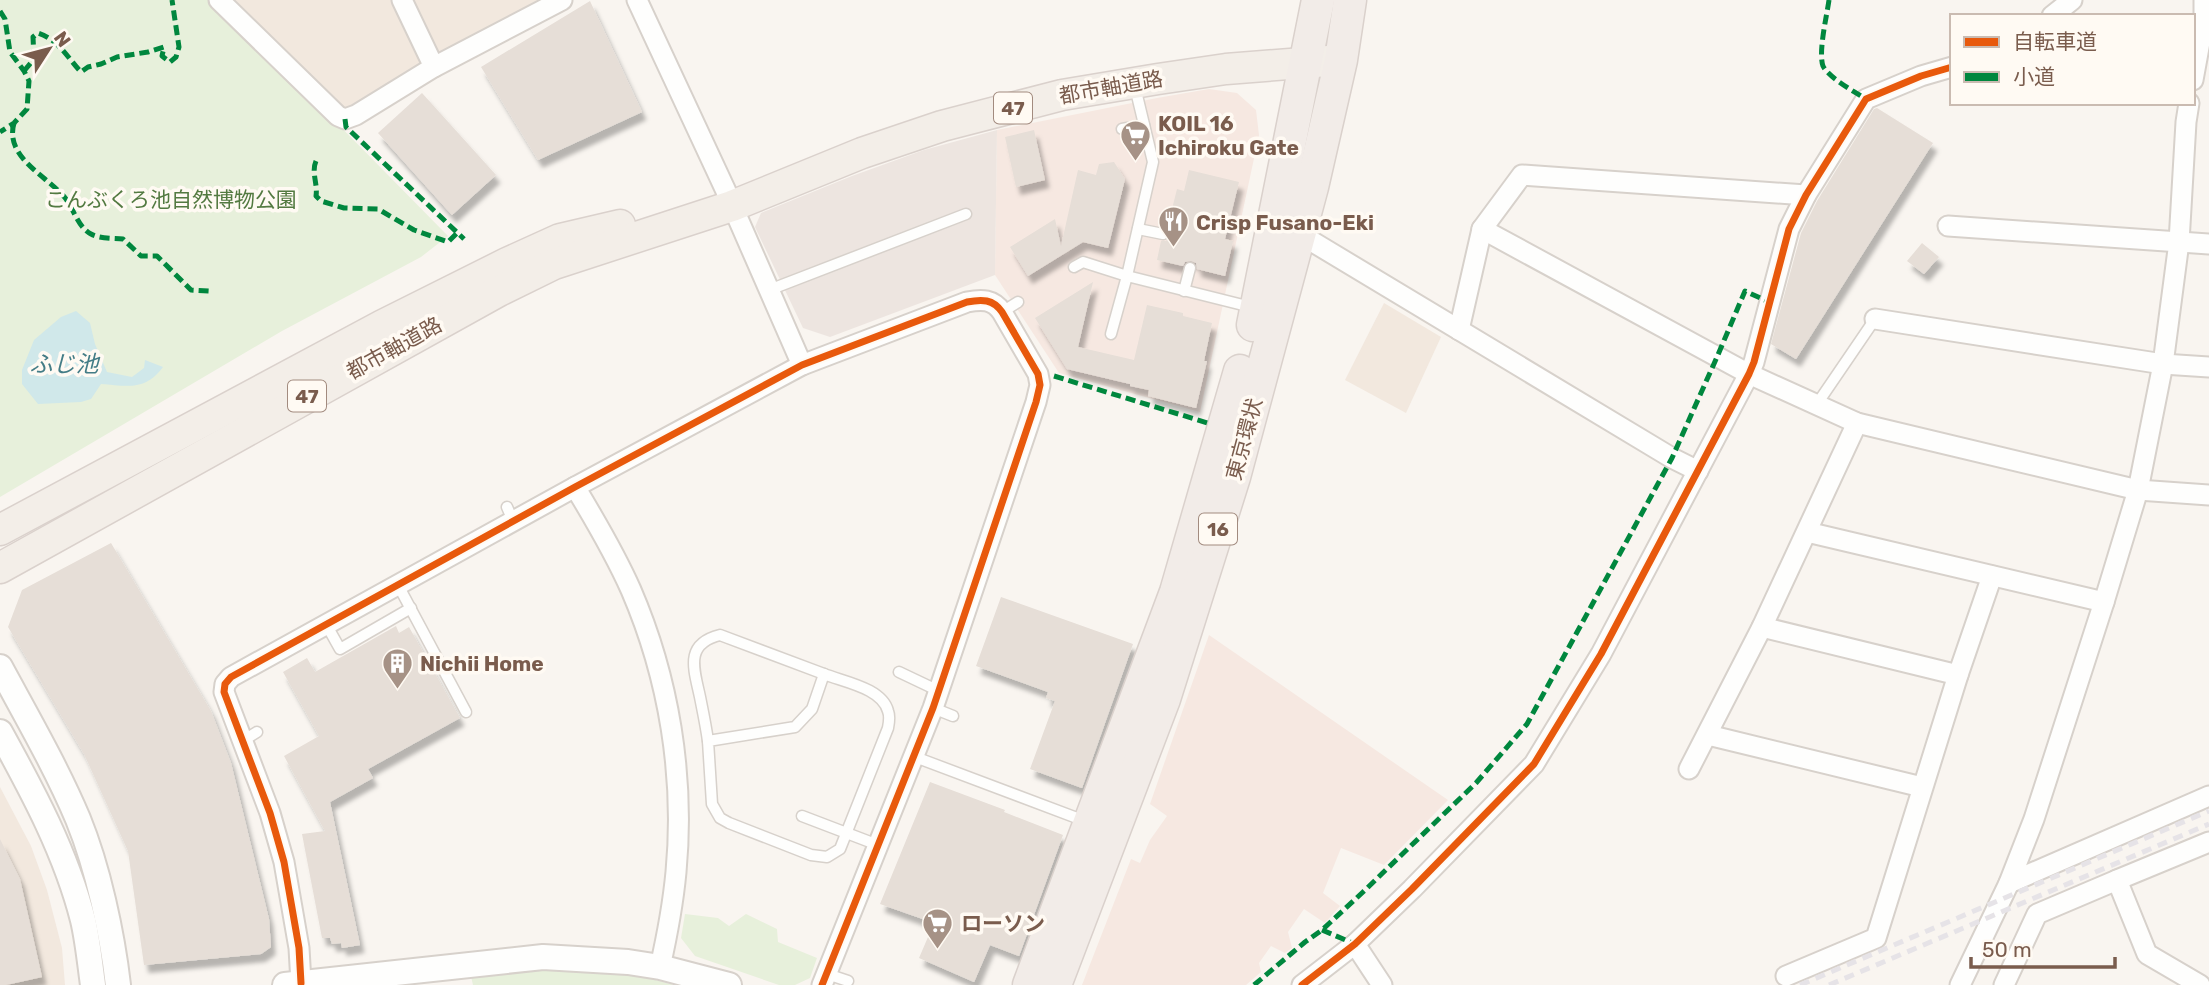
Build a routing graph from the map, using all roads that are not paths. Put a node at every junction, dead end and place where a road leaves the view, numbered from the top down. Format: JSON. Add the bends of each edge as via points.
{"nodes":[{"id":1,"x":219,"y":0,"type":"edge"},
{"id":2,"x":402,"y":0,"type":"edge"},
{"id":3,"x":518,"y":0,"type":"edge"},
{"id":4,"x":562,"y":0,"type":"edge"},
{"id":5,"x":637,"y":0,"type":"edge"},
{"id":6,"x":1318,"y":0,"type":"edge"},
{"id":7,"x":1350,"y":0,"type":"edge"},
{"id":8,"x":2072,"y":0,"type":"edge"},
{"id":9,"x":2204,"y":0,"type":"edge"},
{"id":10,"x":2054,"y":14,"type":"edge"},
{"id":11,"x":527,"y":18,"type":"junction"},
{"id":12,"x":1341,"y":60,"type":"junction"},
{"id":13,"x":1307,"y":61,"type":"junction"},
{"id":14,"x":434,"y":67,"type":"junction"},
{"id":15,"x":1950,"y":68,"type":"edge"},
{"id":16,"x":2195,"y":69,"type":"edge"},
{"id":17,"x":1134,"y":83,"type":"junction"},
{"id":18,"x":2189,"y":105,"type":"edge"},
{"id":19,"x":1144,"y":125,"type":"junction"},
{"id":20,"x":1122,"y":130,"type":"dead end"},
{"id":21,"x":1806,"y":195,"type":"junction"},
{"id":22,"x":732,"y":206,"type":"junction"},
{"id":23,"x":965,"y":214,"type":"dead end"},
{"id":24,"x":1288,"y":226,"type":"junction"},
{"id":25,"x":1948,"y":226,"type":"dead end"},
{"id":26,"x":1138,"y":229,"type":"junction"},
{"id":27,"x":1482,"y":229,"type":"junction"},
{"id":28,"x":1163,"y":234,"type":"dead end"},
{"id":29,"x":2179,"y":242,"type":"junction"},
{"id":30,"x":2209,"y":244,"type":"edge"},
{"id":31,"x":1074,"y":267,"type":"dead end"},
{"id":32,"x":1190,"y":268,"type":"dead end"},
{"id":33,"x":1127,"y":276,"type":"junction"},
{"id":34,"x":769,"y":290,"type":"junction"},
{"id":35,"x":1184,"y":291,"type":"junction"},
{"id":36,"x":1258,"y":308,"type":"junction"},
{"id":37,"x":1875,"y":319,"type":"joint"},
{"id":38,"x":1460,"y":330,"type":"junction"},
{"id":39,"x":1111,"y":334,"type":"dead end"},
{"id":40,"x":2163,"y":364,"type":"junction"},
{"id":41,"x":802,"y":365,"type":"junction"},
{"id":42,"x":2209,"y":367,"type":"edge"},
{"id":43,"x":1749,"y":374,"type":"junction"},
{"id":44,"x":1817,"y":404,"type":"junction"},
{"id":45,"x":1857,"y":423,"type":"junction"},
{"id":46,"x":1698,"y":471,"type":"junction"},
{"id":47,"x":575,"y":487,"type":"junction"},
{"id":48,"x":2138,"y":491,"type":"junction"},
{"id":49,"x":2209,"y":495,"type":"edge"},
{"id":50,"x":0,"y":530,"type":"edge"},
{"id":51,"x":1807,"y":532,"type":"junction"},
{"id":52,"x":0,"y":568,"type":"edge"},
{"id":53,"x":1992,"y":576,"type":"junction"},
{"id":54,"x":397,"y":585,"type":"junction"},
{"id":55,"x":2105,"y":602,"type":"junction"},
{"id":56,"x":411,"y":608,"type":"junction"},
{"id":57,"x":326,"y":623,"type":"junction"},
{"id":58,"x":1762,"y":627,"type":"junction"},
{"id":59,"x":0,"y":667,"type":"edge"},
{"id":60,"x":899,"y":672,"type":"dead end"},
{"id":61,"x":824,"y":674,"type":"junction"},
{"id":62,"x":1958,"y":675,"type":"junction"},
{"id":63,"x":936,"y":699,"type":"junction"},
{"id":64,"x":466,"y":712,"type":"dead end"},
{"id":65,"x":953,"y":716,"type":"dead end"},
{"id":66,"x":0,"y":732,"type":"edge"},
{"id":67,"x":1708,"y":735,"type":"junction"},
{"id":68,"x":708,"y":741,"type":"junction"},
{"id":69,"x":915,"y":757,"type":"junction"},
{"id":70,"x":1689,"y":769,"type":"dead end"},
{"id":71,"x":1922,"y":787,"type":"junction"},
{"id":72,"x":2209,"y":796,"type":"edge"},
{"id":73,"x":802,"y":816,"type":"dead end"},
{"id":74,"x":1089,"y":822,"type":"junction"},
{"id":75,"x":846,"y":833,"type":"junction"},
{"id":76,"x":2209,"y":842,"type":"edge"},
{"id":77,"x":878,"y":845,"type":"junction"},
{"id":78,"x":2117,"y":880,"type":"junction"},
{"id":79,"x":2009,"y":883,"type":"junction"},
{"id":80,"x":1354,"y":944,"type":"junction"},
{"id":81,"x":660,"y":967,"type":"junction"},
{"id":82,"x":1786,"y":976,"type":"dead end"},
{"id":83,"x":825,"y":980,"type":"edge"},
{"id":84,"x":848,"y":981,"type":"dead end"},
{"id":85,"x":293,"y":984,"type":"edge"},
{"id":86,"x":93,"y":985,"type":"edge"},
{"id":87,"x":118,"y":985,"type":"edge"},
{"id":88,"x":729,"y":985,"type":"edge"},
{"id":89,"x":1029,"y":985,"type":"edge"},
{"id":90,"x":1055,"y":985,"type":"edge"},
{"id":91,"x":1302,"y":985,"type":"edge"},
{"id":92,"x":1382,"y":985,"type":"edge"},
{"id":93,"x":1960,"y":985,"type":"edge"},
{"id":94,"x":2004,"y":985,"type":"edge"},
{"id":95,"x":2200,"y":985,"type":"edge"}],
"edges":[{"from":1,"to":14,"type":"street","via":[[345,119]]},
{"from":2,"to":14,"type":"street"},
{"from":3,"to":11,"type":"street"},
{"from":4,"to":11,"type":"street"},
{"from":5,"to":22,"type":"street"},
{"from":6,"to":13,"type":"highway","name":"東京環状","number":"16"},
{"from":7,"to":12,"type":"highway","name":"東京環状","number":"16"},
{"from":8,"to":10,"type":"street"},
{"from":9,"to":16,"type":"street"},
{"from":11,"to":14,"type":"street"},
{"from":12,"to":13,"type":"main road","name":"都市軸道路","number":"47"},
{"from":12,"to":24,"type":"highway","name":"東京環状","number":"16"},
{"from":13,"to":17,"type":"main road","name":"都市軸道路","number":"47"},
{"from":13,"to":24,"type":"highway","name":"東京環状","number":"16"},
{"from":15,"to":21,"type":"street","via":[[1866,99]]},
{"from":17,"to":19,"type":"lane"},
{"from":17,"to":22,"type":"main road","name":"都市軸道路","number":"47","via":[[1062,95],[942,127],[862,153]]},
{"from":18,"to":29,"type":"street"},
{"from":19,"to":20,"type":"lane"},
{"from":19,"to":26,"type":"lane","via":[[1153,162]]},
{"from":21,"to":27,"type":"street","via":[[1522,175]]},
{"from":21,"to":43,"type":"street","via":[[1789,229]]},
{"from":22,"to":34,"type":"street"},
{"from":22,"to":50,"type":"main road","name":"都市軸道路","number":"47","via":[[560,239],[382,326]]},
{"from":22,"to":52,"type":"main road","name":"都市軸道路","number":"47","via":[[554,264],[499,290]]},
{"from":23,"to":34,"type":"lane"},
{"from":24,"to":36,"type":"highway","name":"東京環状","number":"16"},
{"from":24,"to":38,"type":"street"},
{"from":24,"to":90,"type":"highway","name":"東京環状","number":"16","via":[[1234,477],[1164,699]]},
{"from":25,"to":29,"type":"street"},
{"from":26,"to":28,"type":"lane"},
{"from":26,"to":33,"type":"lane"},
{"from":27,"to":38,"type":"street"},
{"from":27,"to":43,"type":"street"},
{"from":29,"to":30,"type":"street"},
{"from":29,"to":40,"type":"street"},
{"from":31,"to":33,"type":"lane","via":[[1083,261]]},
{"from":32,"to":35,"type":"lane"},
{"from":33,"to":35,"type":"lane"},
{"from":33,"to":39,"type":"lane"},
{"from":34,"to":41,"type":"street"},
{"from":35,"to":36,"type":"lane"},
{"from":36,"to":74,"type":"highway","name":"東京環状","number":"16","via":[[1176,592]]},
{"from":37,"to":40,"type":"street"},
{"from":37,"to":44,"type":"lane"},
{"from":38,"to":46,"type":"street"},
{"from":40,"to":42,"type":"street"},
{"from":40,"to":48,"type":"street"},
{"from":41,"to":47,"type":"street"},
{"from":41,"to":63,"type":"street","via":[[978,300],[1010,307],[1034,364],[1040,385]]},
{"from":43,"to":44,"type":"street"},
{"from":43,"to":46,"type":"street"},
{"from":44,"to":45,"type":"street"},
{"from":45,"to":48,"type":"street"},
{"from":45,"to":51,"type":"street"},
{"from":46,"to":80,"type":"street","via":[[1601,654],[1534,764]]},
{"from":47,"to":54,"type":"street","via":[[510,514]]},
{"from":47,"to":81,"type":"street","via":[[631,590],[669,713],[679,842]]},
{"from":48,"to":49,"type":"street"},
{"from":48,"to":55,"type":"street"},
{"from":51,"to":53,"type":"street"},
{"from":51,"to":58,"type":"street"},
{"from":53,"to":55,"type":"street"},
{"from":53,"to":62,"type":"street"},
{"from":54,"to":56,"type":"lane"},
{"from":54,"to":57,"type":"street"},
{"from":55,"to":79,"type":"street"},
{"from":56,"to":57,"type":"lane","via":[[341,649]]},
{"from":56,"to":64,"type":"lane"},
{"from":57,"to":85,"type":"street","via":[[244,668],[225,684],[224,692],[226,702],[251,736],[284,862],[299,948]]},
{"from":58,"to":62,"type":"street"},
{"from":58,"to":67,"type":"street"},
{"from":59,"to":87,"type":"street","via":[[79,822],[108,921]]},
{"from":60,"to":63,"type":"lane"},
{"from":61,"to":68,"type":"lane","via":[[812,709],[795,727]]},
{"from":61,"to":68,"type":"lane","via":[[720,635],[706,638],[692,662]]},
{"from":61,"to":75,"type":"lane","via":[[872,692],[889,713],[888,728]]},
{"from":62,"to":71,"type":"street"},
{"from":63,"to":65,"type":"lane"},
{"from":63,"to":69,"type":"street"},
{"from":66,"to":86,"type":"street","via":[[54,835],[76,893]]},
{"from":67,"to":70,"type":"street"},
{"from":67,"to":71,"type":"street"},
{"from":68,"to":75,"type":"lane","via":[[712,804],[720,818],[811,855],[827,857],[840,849]]},
{"from":69,"to":74,"type":"lane"},
{"from":69,"to":77,"type":"street"},
{"from":71,"to":82,"type":"street","via":[[1875,938]]},
{"from":72,"to":79,"type":"street"},
{"from":73,"to":75,"type":"lane"},
{"from":74,"to":89,"type":"highway","name":"東京環状","number":"16"},
{"from":75,"to":77,"type":"lane"},
{"from":76,"to":78,"type":"street"},
{"from":77,"to":83,"type":"street"},
{"from":78,"to":94,"type":"street","via":[[2037,915]]},
{"from":78,"to":95,"type":"street","via":[[2147,954]]},
{"from":79,"to":93,"type":"street"},
{"from":80,"to":91,"type":"street"},
{"from":80,"to":92,"type":"street"},
{"from":81,"to":85,"type":"street","via":[[542,957]]},
{"from":81,"to":88,"type":"street"},
{"from":83,"to":84,"type":"lane"}]}
